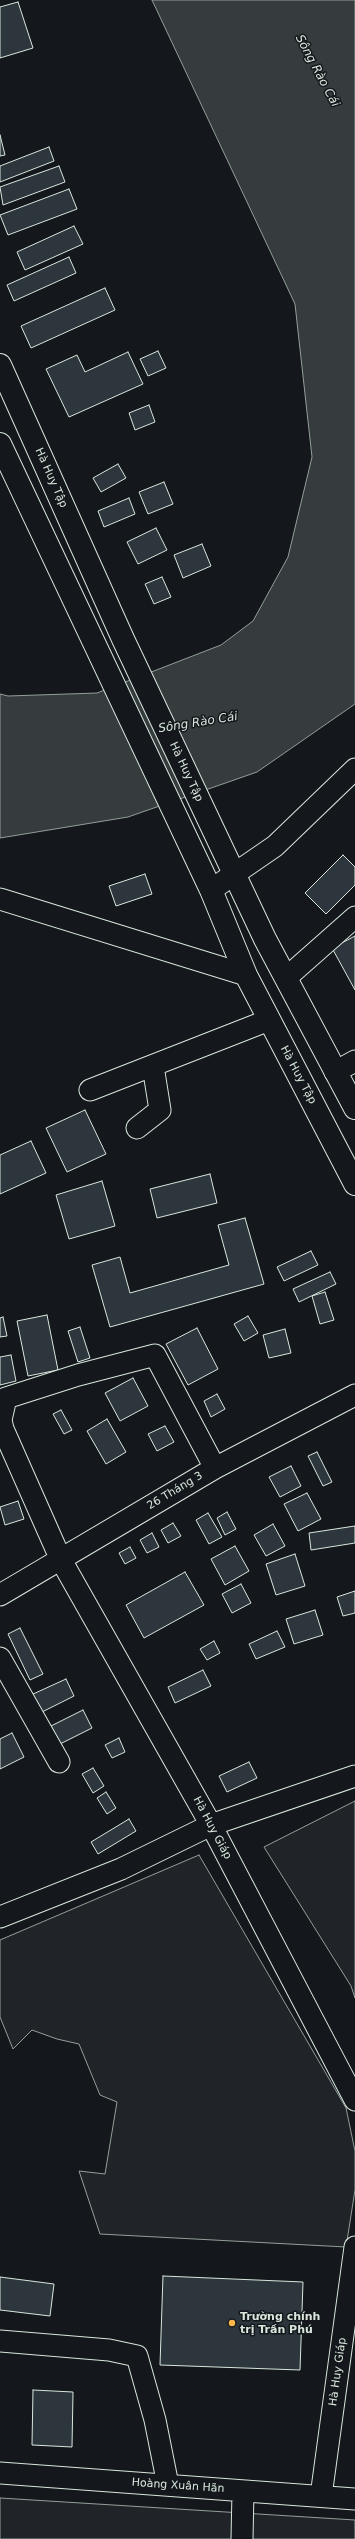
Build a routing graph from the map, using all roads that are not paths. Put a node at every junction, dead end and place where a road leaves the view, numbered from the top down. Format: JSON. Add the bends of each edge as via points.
{"nodes":[{"id":1,"x":0,"y":365,"type":"edge"},
{"id":2,"x":0,"y":444,"type":"edge"},
{"id":3,"x":4,"y":464,"type":"edge"},
{"id":4,"x":355,"y":768,"type":"edge"},
{"id":5,"x":234,"y":874,"type":"junction"},
{"id":6,"x":211,"y":890,"type":"junction"},
{"id":7,"x":0,"y":899,"type":"edge"},
{"id":8,"x":355,"y":917,"type":"edge"},
{"id":9,"x":246,"y":975,"type":"junction"},
{"id":10,"x":286,"y":978,"type":"junction"},
{"id":11,"x":269,"y":1020,"type":"junction"},
{"id":12,"x":355,"y":1061,"type":"edge"},
{"id":13,"x":153,"y":1066,"type":"junction"},
{"id":14,"x":335,"y":1072,"type":"junction"},
{"id":15,"x":90,"y":1090,"type":"dead end"},
{"id":16,"x":355,"y":1108,"type":"edge"},
{"id":17,"x":137,"y":1128,"type":"dead end"},
{"id":18,"x":355,"y":1184,"type":"edge"},
{"id":19,"x":355,"y":1394,"type":"edge"},
{"id":20,"x":215,"y":1468,"type":"junction"},
{"id":21,"x":61,"y":1560,"type":"junction"},
{"id":22,"x":0,"y":1596,"type":"edge"},
{"id":23,"x":0,"y":1658,"type":"edge"},
{"id":24,"x":58,"y":1762,"type":"dead end"},
{"id":25,"x":355,"y":1776,"type":"edge"},
{"id":26,"x":211,"y":1825,"type":"junction"},
{"id":27,"x":0,"y":1917,"type":"edge"},
{"id":28,"x":355,"y":2100,"type":"edge"},
{"id":29,"x":355,"y":2247,"type":"edge"},
{"id":30,"x":0,"y":2341,"type":"edge"},
{"id":31,"x":0,"y":2473,"type":"edge"},
{"id":32,"x":168,"y":2485,"type":"junction"},
{"id":33,"x":243,"y":2491,"type":"junction"},
{"id":34,"x":321,"y":2496,"type":"junction"},
{"id":35,"x":355,"y":2499,"type":"edge"},
{"id":36,"x":242,"y":2539,"type":"edge"}],
"edges":[{"from":1,"to":5,"type":"main road","name":"Hà Huy Tập","via":[[123,639]]},
{"from":2,"to":3,"type":"main road","name":"Hà Huy Tập"},
{"from":3,"to":6,"type":"main road","name":"Hà Huy Tập","via":[[98,651]]},
{"from":4,"to":5,"type":"street","via":[[275,846]]},
{"from":5,"to":6,"type":"street"},
{"from":5,"to":10,"type":"main road","name":"Hà Huy Tập"},
{"from":6,"to":9,"type":"main road","name":"Hà Huy Tập"},
{"from":7,"to":9,"type":"street"},
{"from":8,"to":10,"type":"street"},
{"from":9,"to":11,"type":"main road","name":"Hà Huy Tập"},
{"from":10,"to":14,"type":"main road","name":"Hà Huy Tập"},
{"from":11,"to":13,"type":"street"},
{"from":11,"to":18,"type":"main road","name":"Hà Huy Tập"},
{"from":12,"to":14,"type":"street"},
{"from":13,"to":15,"type":"street"},
{"from":13,"to":17,"type":"street","via":[[160,1110]]},
{"from":14,"to":16,"type":"main road","name":"Hà Huy Tập"},
{"from":19,"to":20,"type":"street","name":"26 Tháng 3"},
{"from":20,"to":21,"type":"street","name":"26 Tháng 3"},
{"from":20,"to":21,"type":"street","name":"Hà Huy Giáp","via":[[156,1355],[78,1375],[6,1398],[1,1420],[3,1429]]},
{"from":21,"to":22,"type":"street","name":"26 Tháng 3"},
{"from":21,"to":26,"type":"street","name":"Hà Huy Giáp"},
{"from":23,"to":24,"type":"street"},
{"from":25,"to":26,"type":"street"},
{"from":26,"to":27,"type":"street","via":[[121,1869]]},
{"from":26,"to":28,"type":"street","name":"Hà Huy Giáp"},
{"from":29,"to":34,"type":"street","name":"Hà Huy Giáp"},
{"from":30,"to":32,"type":"street","via":[[109,2350],[137,2356]]},
{"from":31,"to":32,"type":"street","name":"Hoàng Xuân Hãn"},
{"from":32,"to":33,"type":"street","name":"Hoàng Xuân Hãn"},
{"from":33,"to":34,"type":"street","name":"Hoàng Xuân Hãn"},
{"from":33,"to":36,"type":"street"},
{"from":34,"to":35,"type":"street","name":"Hoàng Xuân Hãn"}]}
